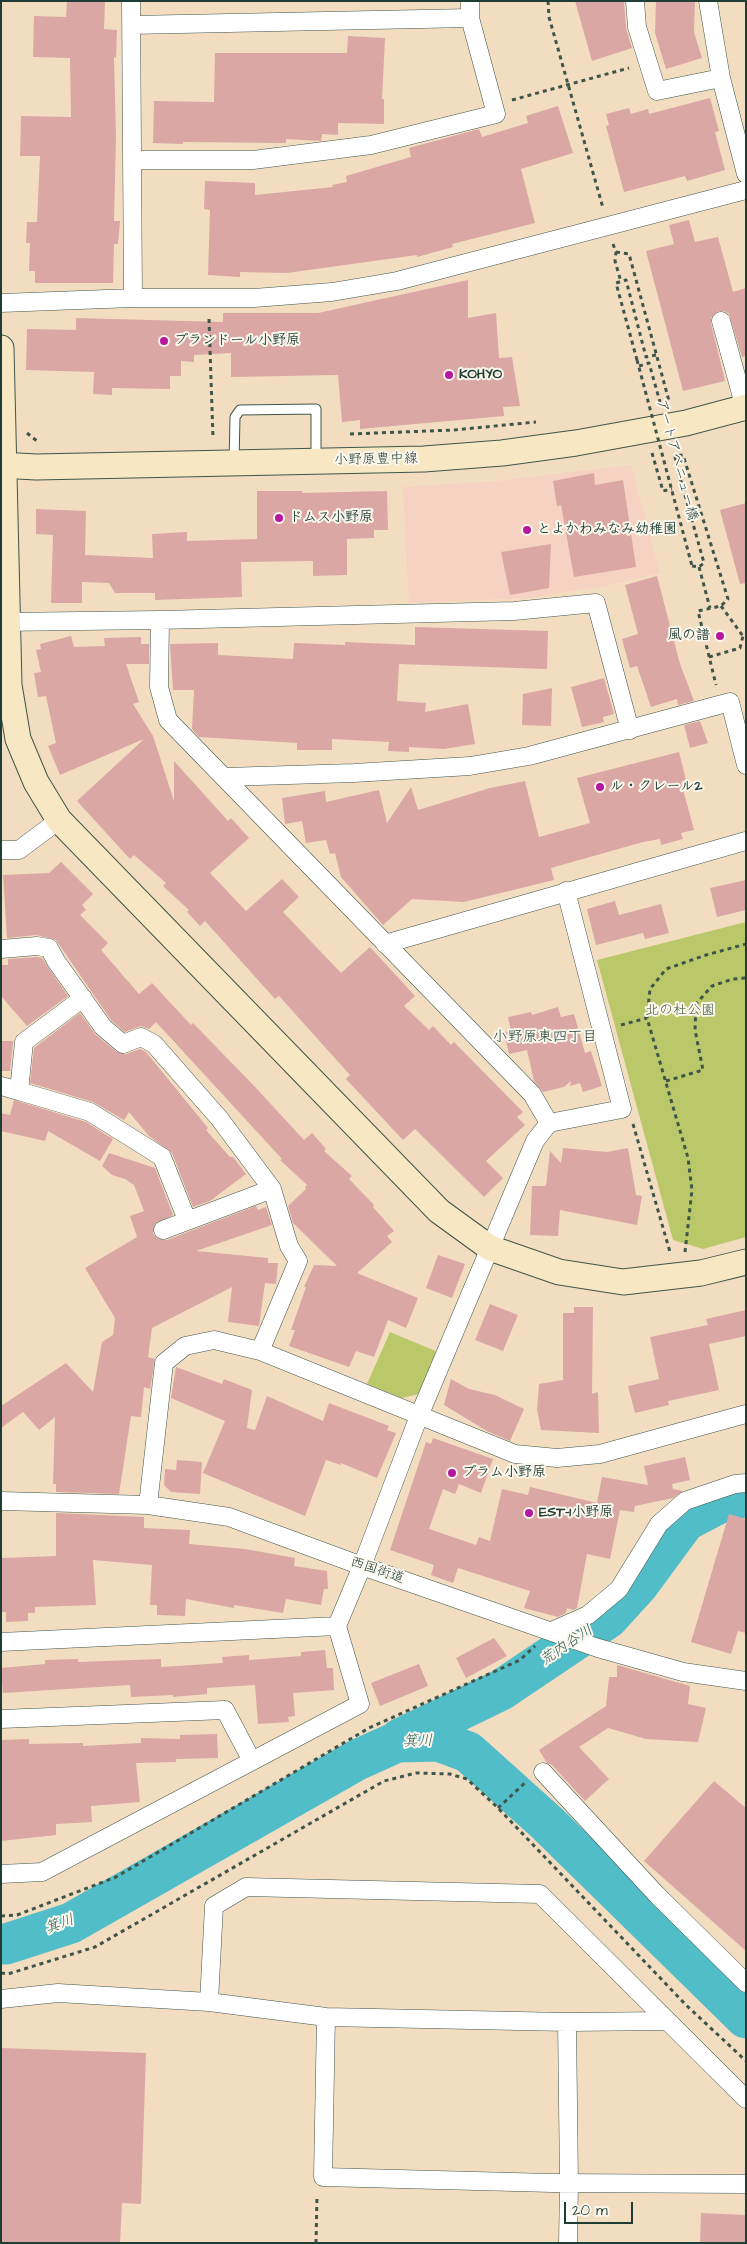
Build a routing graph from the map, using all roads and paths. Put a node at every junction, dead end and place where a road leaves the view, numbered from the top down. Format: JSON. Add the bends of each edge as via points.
{"nodes":[{"id":1,"x":131,"y":1,"type":"edge"},
{"id":2,"x":548,"y":1,"type":"edge"},
{"id":3,"x":635,"y":1,"type":"edge"},
{"id":4,"x":708,"y":1,"type":"edge"},
{"id":5,"x":470,"y":10,"type":"edge"},
{"id":6,"x":132,"y":25,"type":"junction"},
{"id":7,"x":646,"y":63,"type":"junction"},
{"id":8,"x":721,"y":78,"type":"junction"},
{"id":9,"x":569,"y":84,"type":"junction"},
{"id":10,"x":496,"y":114,"type":"junction"},
{"id":11,"x":134,"y":160,"type":"junction"},
{"id":12,"x":746,"y":174,"type":"edge"},
{"id":13,"x":746,"y":190,"type":"edge"},
{"id":14,"x":605,"y":212,"type":"dead end"},
{"id":15,"x":621,"y":282,"type":"junction"},
{"id":16,"x":133,"y":298,"type":"junction"},
{"id":17,"x":209,"y":299,"type":"junction"},
{"id":18,"x":1,"y":303,"type":"edge"},
{"id":19,"x":721,"y":322,"type":"dead end"},
{"id":20,"x":1,"y":348,"type":"edge"},
{"id":21,"x":656,"y":355,"type":"junction"},
{"id":22,"x":639,"y":366,"type":"junction"},
{"id":23,"x":677,"y":399,"type":"dead end"},
{"id":24,"x":668,"y":401,"type":"junction"},
{"id":25,"x":650,"y":404,"type":"dead end"},
{"id":26,"x":640,"y":406,"type":"dead end"},
{"id":27,"x":745,"y":408,"type":"edge"},
{"id":28,"x":543,"y":421,"type":"dead end"},
{"id":29,"x":25,"y":431,"type":"dead end"},
{"id":30,"x":317,"y":436,"type":"junction"},
{"id":31,"x":203,"y":438,"type":"dead end"},
{"id":32,"x":213,"y":438,"type":"junction"},
{"id":33,"x":43,"y":443,"type":"dead end"},
{"id":34,"x":234,"y":451,"type":"junction"},
{"id":35,"x":652,"y":452,"type":"dead end"},
{"id":36,"x":316,"y":461,"type":"junction"},
{"id":37,"x":3,"y":465,"type":"edge"},
{"id":38,"x":672,"y":489,"type":"junction"},
{"id":39,"x":699,"y":567,"type":"junction"},
{"id":40,"x":721,"y":606,"type":"junction"},
{"id":41,"x":710,"y":608,"type":"junction"},
{"id":42,"x":160,"y":620,"type":"junction"},
{"id":43,"x":4,"y":622,"type":"edge"},
{"id":44,"x":744,"y":636,"type":"edge"},
{"id":45,"x":709,"y":657,"type":"junction"},
{"id":46,"x":730,"y":702,"type":"junction"},
{"id":47,"x":630,"y":730,"type":"junction"},
{"id":48,"x":746,"y":766,"type":"edge"},
{"id":49,"x":225,"y":777,"type":"junction"},
{"id":50,"x":60,"y":820,"type":"junction"},
{"id":51,"x":746,"y":841,"type":"edge"},
{"id":52,"x":1,"y":850,"type":"edge"},
{"id":53,"x":566,"y":891,"type":"junction"},
{"id":54,"x":386,"y":944,"type":"junction"},
{"id":55,"x":746,"y":944,"type":"edge"},
{"id":56,"x":1,"y":950,"type":"edge"},
{"id":57,"x":746,"y":978,"type":"edge"},
{"id":58,"x":83,"y":998,"type":"junction"},
{"id":59,"x":647,"y":1018,"type":"junction"},
{"id":60,"x":602,"y":1030,"type":"junction"},
{"id":61,"x":666,"y":1081,"type":"junction"},
{"id":62,"x":1,"y":1086,"type":"edge"},
{"id":63,"x":19,"y":1091,"type":"junction"},
{"id":64,"x":622,"y":1109,"type":"junction"},
{"id":65,"x":549,"y":1123,"type":"junction"},
{"id":66,"x":272,"y":1189,"type":"junction"},
{"id":67,"x":187,"y":1220,"type":"junction"},
{"id":68,"x":163,"y":1230,"type":"dead end"},
{"id":69,"x":490,"y":1248,"type":"junction"},
{"id":70,"x":684,"y":1257,"type":"dead end"},
{"id":71,"x":672,"y":1260,"type":"dead end"},
{"id":72,"x":746,"y":1262,"type":"edge"},
{"id":73,"x":260,"y":1350,"type":"junction"},
{"id":74,"x":746,"y":1414,"type":"edge"},
{"id":75,"x":419,"y":1416,"type":"junction"},
{"id":76,"x":746,"y":1483,"type":"edge"},
{"id":77,"x":1,"y":1501,"type":"edge"},
{"id":78,"x":148,"y":1505,"type":"junction"},
{"id":79,"x":362,"y":1566,"type":"junction"},
{"id":80,"x":337,"y":1626,"type":"junction"},
{"id":81,"x":552,"y":1631,"type":"junction"},
{"id":82,"x":1,"y":1642,"type":"edge"},
{"id":83,"x":746,"y":1681,"type":"edge"},
{"id":84,"x":1,"y":1719,"type":"edge"},
{"id":85,"x":252,"y":1761,"type":"junction"},
{"id":86,"x":543,"y":1772,"type":"joint"},
{"id":87,"x":498,"y":1808,"type":"dead end"},
{"id":88,"x":1,"y":1874,"type":"edge"},
{"id":89,"x":1,"y":1916,"type":"edge"},
{"id":90,"x":746,"y":1983,"type":"edge"},
{"id":91,"x":1,"y":1998,"type":"edge"},
{"id":92,"x":208,"y":2002,"type":"junction"},
{"id":93,"x":326,"y":2017,"type":"junction"},
{"id":94,"x":666,"y":2021,"type":"junction"},
{"id":95,"x":568,"y":2022,"type":"junction"},
{"id":96,"x":746,"y":2099,"type":"edge"},
{"id":97,"x":323,"y":2177,"type":"junction"},
{"id":98,"x":569,"y":2184,"type":"junction"},
{"id":99,"x":746,"y":2184,"type":"edge"},
{"id":100,"x":316,"y":2243,"type":"edge"},
{"id":101,"x":568,"y":2243,"type":"edge"}],
"edges":[{"from":1,"to":6,"type":"street"},
{"from":2,"to":9,"type":"path","via":[[549,17]]},
{"from":3,"to":7,"type":"street","via":[[637,27]]},
{"from":4,"to":8,"type":"street"},
{"from":5,"to":6,"type":"street"},
{"from":5,"to":10,"type":"street"},
{"from":6,"to":11,"type":"street"},
{"from":7,"to":8,"type":"street","via":[[657,91]]},
{"from":7,"to":9,"type":"path"},
{"from":8,"to":12,"type":"street"},
{"from":9,"to":10,"type":"path","via":[[509,102]]},
{"from":9,"to":14,"type":"path"},
{"from":10,"to":11,"type":"street","via":[[370,145],[253,160]]},
{"from":11,"to":16,"type":"street"},
{"from":13,"to":17,"type":"street","via":[[397,281],[332,292]]},
{"from":15,"to":21,"type":"path","via":[[626,280],[646,357]]},
{"from":15,"to":21,"type":"path","via":[[616,252],[629,254]]},
{"from":15,"to":22,"type":"path","name":"アートアベニュー橋","bridge":true,"via":[[616,284]]},
{"from":16,"to":17,"type":"street"},
{"from":16,"to":18,"type":"street"},
{"from":17,"to":32,"type":"path"},
{"from":19,"to":27,"type":"street"},
{"from":20,"to":37,"type":"street"},
{"from":21,"to":24,"type":"path"},
{"from":22,"to":24,"type":"path","via":[[649,363],[660,402]]},
{"from":22,"to":38,"type":"path","name":"アートアベニュー橋","bridge":true},
{"from":23,"to":24,"type":"path"},
{"from":25,"to":26,"type":"path"},
{"from":27,"to":36,"type":"street","name":"小野原豊中線","via":[[676,425],[511,452],[424,459]]},
{"from":28,"to":30,"type":"path","via":[[454,430]]},
{"from":29,"to":33,"type":"path"},
{"from":30,"to":34,"type":"lane","via":[[316,409],[240,410],[234,417]]},
{"from":30,"to":36,"type":"lane"},
{"from":31,"to":32,"type":"path"},
{"from":32,"to":34,"type":"path"},
{"from":34,"to":36,"type":"street","name":"小野原豊中線"},
{"from":34,"to":37,"type":"street","name":"小野原豊中線","via":[[36,466]]},
{"from":35,"to":38,"type":"path","via":[[662,491]]},
{"from":37,"to":43,"type":"street"},
{"from":38,"to":39,"type":"path","name":"アートアベニュー橋","bridge":true,"via":[[692,566]]},
{"from":39,"to":40,"type":"path","via":[[704,563],[675,456],[683,454],[728,599]]},
{"from":39,"to":41,"type":"path"},
{"from":40,"to":41,"type":"path"},
{"from":40,"to":44,"type":"path"},
{"from":41,"to":45,"type":"path","via":[[698,611]]},
{"from":42,"to":43,"type":"street"},
{"from":42,"to":47,"type":"street","via":[[514,611],[596,603]]},
{"from":42,"to":49,"type":"street","via":[[160,687],[168,720]]},
{"from":43,"to":50,"type":"street","via":[[9,685],[18,739],[36,782]]},
{"from":44,"to":45,"type":"path","via":[[740,648]]},
{"from":45,"to":46,"type":"path","via":[[718,691]]},
{"from":46,"to":47,"type":"street"},
{"from":46,"to":48,"type":"street"},
{"from":47,"to":49,"type":"street","via":[[529,756],[470,766]]},
{"from":49,"to":54,"type":"street"},
{"from":50,"to":52,"type":"street","via":[[19,850]]},
{"from":50,"to":69,"type":"street","via":[[439,1212]]},
{"from":51,"to":53,"type":"street"},
{"from":53,"to":54,"type":"street"},
{"from":53,"to":60,"type":"street"},
{"from":54,"to":65,"type":"street","via":[[532,1094]]},
{"from":55,"to":59,"type":"path","via":[[666,969],[650,989]]},
{"from":56,"to":58,"type":"street","via":[[49,948]]},
{"from":57,"to":61,"type":"path","via":[[712,986],[696,1004],[695,1030],[704,1070]]},
{"from":58,"to":63,"type":"street","via":[[24,1042]]},
{"from":58,"to":66,"type":"street","via":[[104,1028],[123,1044],[141,1038],[154,1044],[219,1118]]},
{"from":59,"to":60,"type":"path"},
{"from":59,"to":61,"type":"path"},
{"from":60,"to":64,"type":"street"},
{"from":61,"to":70,"type":"path","via":[[688,1158],[692,1190]]},
{"from":62,"to":63,"type":"street"},
{"from":63,"to":67,"type":"street","via":[[90,1112],[162,1157]]},
{"from":64,"to":65,"type":"street"},
{"from":64,"to":71,"type":"path","via":[[631,1118]]},
{"from":65,"to":69,"type":"street","via":[[535,1141]]},
{"from":66,"to":67,"type":"street"},
{"from":66,"to":73,"type":"street","via":[[289,1246],[298,1261]]},
{"from":67,"to":68,"type":"street"},
{"from":69,"to":72,"type":"street","via":[[559,1272],[623,1282],[701,1274]]},
{"from":69,"to":75,"type":"street"},
{"from":73,"to":75,"type":"street"},
{"from":73,"to":78,"type":"street","via":[[214,1340],[184,1346],[164,1363]]},
{"from":74,"to":75,"type":"street","via":[[600,1454],[557,1458],[515,1454]]},
{"from":75,"to":79,"type":"street"},
{"from":76,"to":81,"type":"street","via":[[685,1501],[660,1524],[619,1589],[588,1614]]},
{"from":77,"to":78,"type":"street","name":"西国街道"},
{"from":78,"to":79,"type":"street","name":"西国街道","via":[[229,1516]]},
{"from":79,"to":80,"type":"street"},
{"from":79,"to":81,"type":"street","name":"西国街道"},
{"from":80,"to":82,"type":"street"},
{"from":80,"to":85,"type":"street","via":[[360,1704]]},
{"from":81,"to":83,"type":"street","name":"西国街道","via":[[683,1672]]},
{"from":81,"to":89,"type":"path","via":[[520,1660],[369,1728],[116,1877],[17,1915]]},
{"from":84,"to":85,"type":"street","via":[[225,1710]]},
{"from":85,"to":88,"type":"street","via":[[42,1872]]},
{"from":86,"to":87,"type":"path","via":[[530,1777]]},
{"from":86,"to":90,"type":"street","via":[[657,1896]]},
{"from":91,"to":92,"type":"street","via":[[58,1993]]},
{"from":92,"to":93,"type":"street"},
{"from":92,"to":94,"type":"street","via":[[214,1906],[246,1887],[540,1894]]},
{"from":93,"to":95,"type":"street"},
{"from":93,"to":97,"type":"street"},
{"from":94,"to":95,"type":"street"},
{"from":94,"to":96,"type":"street"},
{"from":95,"to":98,"type":"street"},
{"from":97,"to":98,"type":"street"},
{"from":97,"to":100,"type":"path","via":[[317,2188]]},
{"from":98,"to":99,"type":"street"},
{"from":98,"to":101,"type":"street"}]}
